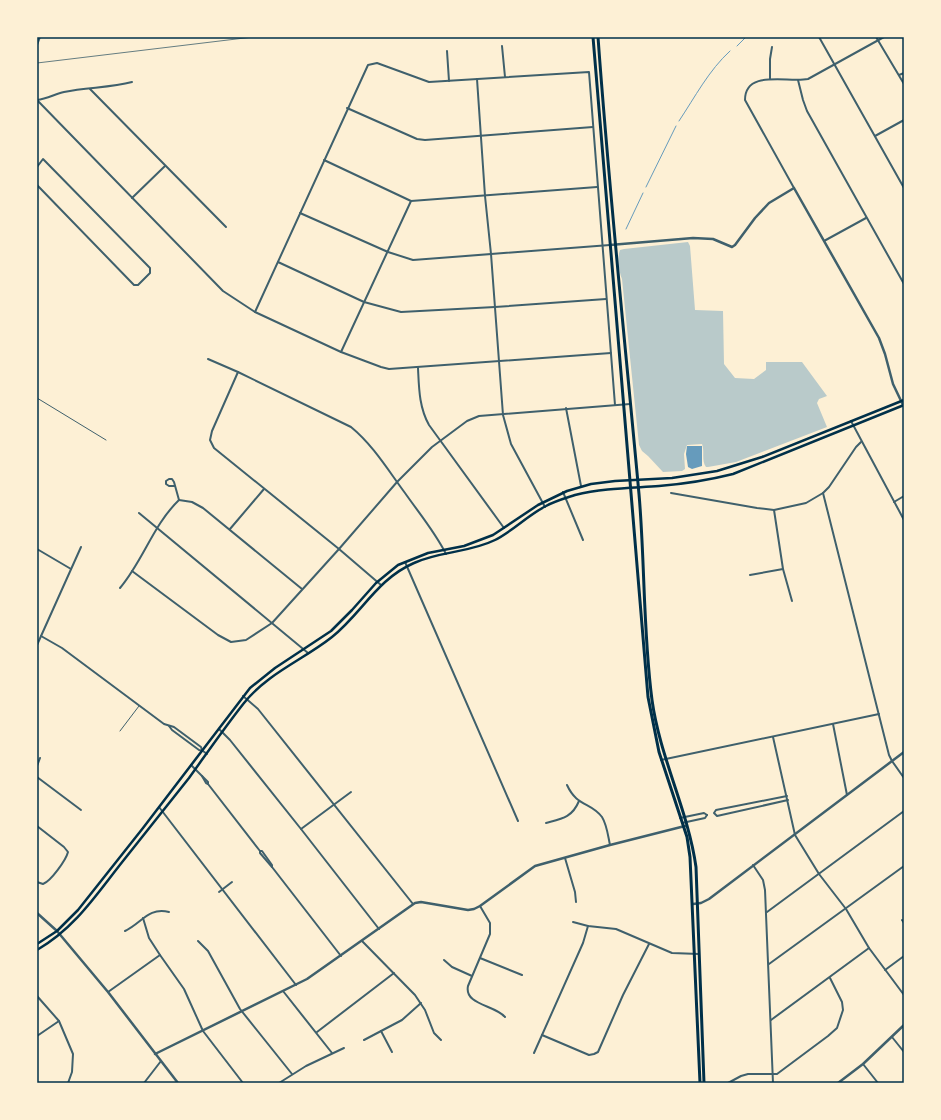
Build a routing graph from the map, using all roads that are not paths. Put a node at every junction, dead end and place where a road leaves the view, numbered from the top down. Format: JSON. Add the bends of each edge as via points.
{"nodes":[{"id":1,"x":40,"y":37,"type":"edge"},
{"id":2,"x":593,"y":37,"type":"edge"},
{"id":3,"x":598,"y":37,"type":"edge"},
{"id":4,"x":819,"y":37,"type":"edge"},
{"id":5,"x":876,"y":37,"type":"edge"},
{"id":6,"x":884,"y":37,"type":"edge"},
{"id":7,"x":878,"y":40,"type":"junction"},
{"id":8,"x":37,"y":45,"type":"edge"},
{"id":9,"x":502,"y":46,"type":"dead end"},
{"id":10,"x":772,"y":47,"type":"dead end"},
{"id":11,"x":447,"y":51,"type":"dead end"},
{"id":12,"x":835,"y":65,"type":"junction"},
{"id":13,"x":904,"y":73,"type":"edge"},
{"id":14,"x":899,"y":75,"type":"junction"},
{"id":15,"x":505,"y":77,"type":"junction"},
{"id":16,"x":477,"y":79,"type":"junction"},
{"id":17,"x":770,"y":79,"type":"junction"},
{"id":18,"x":798,"y":80,"type":"junction"},
{"id":19,"x":450,"y":81,"type":"junction"},
{"id":20,"x":132,"y":82,"type":"dead end"},
{"id":21,"x":904,"y":84,"type":"edge"},
{"id":22,"x":90,"y":89,"type":"junction"},
{"id":23,"x":37,"y":100,"type":"edge"},
{"id":24,"x":347,"y":108,"type":"junction"},
{"id":25,"x":904,"y":120,"type":"edge"},
{"id":26,"x":593,"y":127,"type":"junction"},
{"id":27,"x":481,"y":135,"type":"junction"},
{"id":28,"x":875,"y":137,"type":"junction"},
{"id":29,"x":324,"y":160,"type":"junction"},
{"id":30,"x":165,"y":166,"type":"junction"},
{"id":31,"x":37,"y":167,"type":"edge"},
{"id":32,"x":37,"y":185,"type":"edge"},
{"id":33,"x":598,"y":187,"type":"junction"},
{"id":34,"x":794,"y":188,"type":"junction"},
{"id":35,"x":904,"y":188,"type":"edge"},
{"id":36,"x":485,"y":196,"type":"junction"},
{"id":37,"x":132,"y":198,"type":"junction"},
{"id":38,"x":411,"y":201,"type":"junction"},
{"id":39,"x":300,"y":213,"type":"junction"},
{"id":40,"x":866,"y":218,"type":"junction"},
{"id":41,"x":226,"y":227,"type":"dead end"},
{"id":42,"x":824,"y":240,"type":"junction"},
{"id":43,"x":615,"y":244,"type":"junction"},
{"id":44,"x":610,"y":245,"type":"junction"},
{"id":45,"x":602,"y":246,"type":"junction"},
{"id":46,"x":388,"y":252,"type":"junction"},
{"id":47,"x":491,"y":254,"type":"junction"},
{"id":48,"x":278,"y":262,"type":"junction"},
{"id":49,"x":904,"y":284,"type":"edge"},
{"id":50,"x":606,"y":299,"type":"junction"},
{"id":51,"x":364,"y":302,"type":"junction"},
{"id":52,"x":495,"y":307,"type":"junction"},
{"id":53,"x":255,"y":312,"type":"junction"},
{"id":54,"x":341,"y":352,"type":"junction"},
{"id":55,"x":611,"y":353,"type":"junction"},
{"id":56,"x":208,"y":359,"type":"dead end"},
{"id":57,"x":499,"y":360,"type":"junction"},
{"id":58,"x":418,"y":368,"type":"junction"},
{"id":59,"x":238,"y":372,"type":"junction"},
{"id":60,"x":37,"y":398,"type":"edge"},
{"id":61,"x":902,"y":401,"type":"edge"},
{"id":62,"x":630,"y":404,"type":"junction"},
{"id":63,"x":615,"y":405,"type":"junction"},
{"id":64,"x":623,"y":405,"type":"junction"},
{"id":65,"x":903,"y":405,"type":"edge"},
{"id":66,"x":566,"y":408,"type":"junction"},
{"id":67,"x":503,"y":415,"type":"junction"},
{"id":68,"x":851,"y":421,"type":"junction"},
{"id":69,"x":852,"y":425,"type":"junction"},
{"id":70,"x":106,"y":440,"type":"dead end"},
{"id":71,"x":440,"y":441,"type":"junction"},
{"id":72,"x":861,"y":442,"type":"junction"},
{"id":73,"x":629,"y":480,"type":"junction"},
{"id":74,"x":637,"y":480,"type":"junction"},
{"id":75,"x":397,"y":482,"type":"junction"},
{"id":76,"x":174,"y":486,"type":"junction"},
{"id":77,"x":581,"y":486,"type":"junction"},
{"id":78,"x":630,"y":487,"type":"junction"},
{"id":79,"x":638,"y":487,"type":"junction"},
{"id":80,"x":264,"y":489,"type":"junction"},
{"id":81,"x":564,"y":492,"type":"junction"},
{"id":82,"x":671,"y":493,"type":"dead end"},
{"id":83,"x":823,"y":494,"type":"junction"},
{"id":84,"x":904,"y":496,"type":"edge"},
{"id":85,"x":566,"y":498,"type":"junction"},
{"id":86,"x":179,"y":500,"type":"junction"},
{"id":87,"x":543,"y":502,"type":"junction"},
{"id":88,"x":894,"y":502,"type":"junction"},
{"id":89,"x":545,"y":507,"type":"junction"},
{"id":90,"x":774,"y":510,"type":"junction"},
{"id":91,"x":139,"y":513,"type":"dead end"},
{"id":92,"x":904,"y":520,"type":"edge"},
{"id":93,"x":157,"y":527,"type":"junction"},
{"id":94,"x":230,"y":529,"type":"junction"},
{"id":95,"x":504,"y":529,"type":"junction"},
{"id":96,"x":505,"y":534,"type":"junction"},
{"id":97,"x":583,"y":540,"type":"dead end"},
{"id":98,"x":81,"y":547,"type":"dead end"},
{"id":99,"x":37,"y":549,"type":"edge"},
{"id":100,"x":339,"y":549,"type":"junction"},
{"id":101,"x":443,"y":549,"type":"junction"},
{"id":102,"x":446,"y":554,"type":"junction"},
{"id":103,"x":405,"y":562,"type":"junction"},
{"id":104,"x":407,"y":567,"type":"junction"},
{"id":105,"x":71,"y":569,"type":"junction"},
{"id":106,"x":783,"y":569,"type":"junction"},
{"id":107,"x":132,"y":571,"type":"junction"},
{"id":108,"x":750,"y":575,"type":"dead end"},
{"id":109,"x":377,"y":581,"type":"junction"},
{"id":110,"x":381,"y":585,"type":"junction"},
{"id":111,"x":120,"y":588,"type":"dead end"},
{"id":112,"x":302,"y":589,"type":"junction"},
{"id":113,"x":792,"y":601,"type":"dead end"},
{"id":114,"x":272,"y":623,"type":"junction"},
{"id":115,"x":41,"y":636,"type":"junction"},
{"id":116,"x":37,"y":645,"type":"edge"},
{"id":117,"x":304,"y":650,"type":"junction"},
{"id":118,"x":308,"y":654,"type":"junction"},
{"id":119,"x":243,"y":696,"type":"junction"},
{"id":120,"x":248,"y":699,"type":"junction"},
{"id":121,"x":139,"y":705,"type":"junction"},
{"id":122,"x":879,"y":714,"type":"junction"},
{"id":123,"x":833,"y":724,"type":"junction"},
{"id":124,"x":169,"y":726,"type":"junction"},
{"id":125,"x":219,"y":729,"type":"junction"},
{"id":126,"x":120,"y":731,"type":"dead end"},
{"id":127,"x":222,"y":733,"type":"junction"},
{"id":128,"x":773,"y":737,"type":"junction"},
{"id":129,"x":203,"y":751,"type":"junction"},
{"id":130,"x":904,"y":752,"type":"edge"},
{"id":131,"x":206,"y":754,"type":"junction"},
{"id":132,"x":40,"y":758,"type":"dead end"},
{"id":133,"x":663,"y":760,"type":"junction"},
{"id":134,"x":892,"y":761,"type":"junction"},
{"id":135,"x":191,"y":765,"type":"junction"},
{"id":136,"x":37,"y":766,"type":"edge"},
{"id":137,"x":195,"y":769,"type":"junction"},
{"id":138,"x":37,"y":777,"type":"edge"},
{"id":139,"x":904,"y":778,"type":"edge"},
{"id":140,"x":567,"y":785,"type":"dead end"},
{"id":141,"x":351,"y":792,"type":"dead end"},
{"id":142,"x":847,"y":795,"type":"junction"},
{"id":143,"x":786,"y":796,"type":"junction"},
{"id":144,"x":788,"y":800,"type":"junction"},
{"id":145,"x":579,"y":801,"type":"junction"},
{"id":146,"x":334,"y":805,"type":"junction"},
{"id":147,"x":159,"y":807,"type":"junction"},
{"id":148,"x":81,"y":810,"type":"dead end"},
{"id":149,"x":163,"y":811,"type":"junction"},
{"id":150,"x":904,"y":811,"type":"edge"},
{"id":151,"x":682,"y":818,"type":"junction"},
{"id":152,"x":518,"y":821,"type":"dead end"},
{"id":153,"x":546,"y":823,"type":"dead end"},
{"id":154,"x":684,"y":824,"type":"junction"},
{"id":155,"x":37,"y":826,"type":"edge"},
{"id":156,"x":301,"y":829,"type":"junction"},
{"id":157,"x":795,"y":834,"type":"junction"},
{"id":158,"x":610,"y":845,"type":"junction"},
{"id":159,"x":565,"y":857,"type":"junction"},
{"id":160,"x":753,"y":865,"type":"junction"},
{"id":161,"x":904,"y":866,"type":"edge"},
{"id":162,"x":819,"y":874,"type":"junction"},
{"id":163,"x":37,"y":882,"type":"edge"},
{"id":164,"x":232,"y":882,"type":"dead end"},
{"id":165,"x":222,"y":889,"type":"junction"},
{"id":166,"x":218,"y":892,"type":"dead end"},
{"id":167,"x":576,"y":902,"type":"dead end"},
{"id":168,"x":697,"y":903,"type":"junction"},
{"id":169,"x":693,"y":904,"type":"junction"},
{"id":170,"x":413,"y":905,"type":"junction"},
{"id":171,"x":480,"y":906,"type":"junction"},
{"id":172,"x":846,"y":909,"type":"junction"},
{"id":173,"x":169,"y":912,"type":"dead end"},
{"id":174,"x":767,"y":912,"type":"junction"},
{"id":175,"x":37,"y":913,"type":"edge"},
{"id":176,"x":143,"y":918,"type":"junction"},
{"id":177,"x":573,"y":922,"type":"dead end"},
{"id":178,"x":588,"y":926,"type":"junction"},
{"id":179,"x":379,"y":930,"type":"junction"},
{"id":180,"x":57,"y":931,"type":"junction"},
{"id":181,"x":125,"y":931,"type":"dead end"},
{"id":182,"x":60,"y":935,"type":"junction"},
{"id":183,"x":198,"y":941,"type":"dead end"},
{"id":184,"x":362,"y":941,"type":"junction"},
{"id":185,"x":37,"y":944,"type":"edge"},
{"id":186,"x":649,"y":944,"type":"junction"},
{"id":187,"x":869,"y":948,"type":"junction"},
{"id":188,"x":37,"y":950,"type":"edge"},
{"id":189,"x":697,"y":954,"type":"junction"},
{"id":190,"x":160,"y":955,"type":"junction"},
{"id":191,"x":341,"y":956,"type":"junction"},
{"id":192,"x":904,"y":956,"type":"edge"},
{"id":193,"x":480,"y":958,"type":"junction"},
{"id":194,"x":444,"y":960,"type":"dead end"},
{"id":195,"x":769,"y":964,"type":"junction"},
{"id":196,"x":885,"y":970,"type":"junction"},
{"id":197,"x":394,"y":973,"type":"junction"},
{"id":198,"x":522,"y":975,"type":"dead end"},
{"id":199,"x":472,"y":976,"type":"junction"},
{"id":200,"x":830,"y":978,"type":"junction"},
{"id":201,"x":296,"y":985,"type":"junction"},
{"id":202,"x":283,"y":991,"type":"junction"},
{"id":203,"x":108,"y":992,"type":"junction"},
{"id":204,"x":904,"y":995,"type":"edge"},
{"id":205,"x":37,"y":996,"type":"edge"},
{"id":206,"x":421,"y":1003,"type":"junction"},
{"id":207,"x":242,"y":1012,"type":"junction"},
{"id":208,"x":504,"y":1017,"type":"dead end"},
{"id":209,"x":771,"y":1020,"type":"junction"},
{"id":210,"x":58,"y":1021,"type":"junction"},
{"id":211,"x":904,"y":1025,"type":"edge"},
{"id":212,"x":203,"y":1031,"type":"junction"},
{"id":213,"x":381,"y":1031,"type":"junction"},
{"id":214,"x":317,"y":1032,"type":"junction"},
{"id":215,"x":542,"y":1035,"type":"junction"},
{"id":216,"x":37,"y":1036,"type":"edge"},
{"id":217,"x":892,"y":1037,"type":"junction"},
{"id":218,"x":364,"y":1040,"type":"dead end"},
{"id":219,"x":441,"y":1040,"type":"dead end"},
{"id":220,"x":344,"y":1048,"type":"dead end"},
{"id":221,"x":392,"y":1052,"type":"dead end"},
{"id":222,"x":904,"y":1052,"type":"edge"},
{"id":223,"x":332,"y":1053,"type":"junction"},
{"id":224,"x":534,"y":1053,"type":"dead end"},
{"id":225,"x":155,"y":1054,"type":"junction"},
{"id":226,"x":161,"y":1061,"type":"junction"},
{"id":227,"x":863,"y":1064,"type":"junction"},
{"id":228,"x":292,"y":1074,"type":"junction"},
{"id":229,"x":773,"y":1074,"type":"junction"},
{"id":230,"x":68,"y":1083,"type":"edge"},
{"id":231,"x":144,"y":1083,"type":"edge"},
{"id":232,"x":178,"y":1083,"type":"edge"},
{"id":233,"x":243,"y":1083,"type":"edge"},
{"id":234,"x":279,"y":1083,"type":"edge"},
{"id":235,"x":700,"y":1083,"type":"edge"},
{"id":236,"x":704,"y":1083,"type":"edge"},
{"id":237,"x":728,"y":1083,"type":"edge"},
{"id":238,"x":773,"y":1083,"type":"edge"},
{"id":239,"x":838,"y":1083,"type":"edge"},
{"id":240,"x":878,"y":1083,"type":"edge"}],
"edges":[{"from":1,"to":8,"type":"street"},
{"from":2,"to":44,"type":"main road"},
{"from":3,"to":43,"type":"main road"},
{"from":4,"to":12,"type":"street"},
{"from":5,"to":7,"type":"street"},
{"from":6,"to":7,"type":"street"},
{"from":7,"to":12,"type":"street"},
{"from":7,"to":14,"type":"street"},
{"from":9,"to":15,"type":"street"},
{"from":10,"to":17,"type":"street"},
{"from":11,"to":19,"type":"street"},
{"from":12,"to":18,"type":"street","via":[[814,77]]},
{"from":12,"to":28,"type":"street"},
{"from":13,"to":14,"type":"street"},
{"from":14,"to":21,"type":"street"},
{"from":15,"to":16,"type":"street"},
{"from":15,"to":26,"type":"street","via":[[589,72]]},
{"from":16,"to":19,"type":"street"},
{"from":16,"to":27,"type":"street"},
{"from":17,"to":18,"type":"street"},
{"from":17,"to":34,"type":"street","via":[[750,85],[745,100]]},
{"from":18,"to":40,"type":"street","via":[[807,110]]},
{"from":19,"to":24,"type":"street","via":[[429,82],[378,63],[371,64],[366,67]]},
{"from":20,"to":22,"type":"street"},
{"from":22,"to":23,"type":"street","via":[[64,92]]},
{"from":22,"to":30,"type":"street"},
{"from":23,"to":37,"type":"street"},
{"from":24,"to":27,"type":"street","via":[[421,140]]},
{"from":24,"to":29,"type":"street"},
{"from":25,"to":28,"type":"street"},
{"from":26,"to":27,"type":"street"},
{"from":26,"to":33,"type":"street"},
{"from":27,"to":36,"type":"street"},
{"from":28,"to":35,"type":"street"},
{"from":29,"to":38,"type":"street"},
{"from":29,"to":39,"type":"street"},
{"from":30,"to":37,"type":"street"},
{"from":30,"to":41,"type":"street"},
{"from":31,"to":32,"type":"street","via":[[43,159],[150,268],[150,273],[138,285],[134,285]]},
{"from":33,"to":36,"type":"street"},
{"from":33,"to":45,"type":"street"},
{"from":34,"to":42,"type":"street"},
{"from":34,"to":43,"type":"street","via":[[769,204],[732,247],[713,239],[702,238]]},
{"from":36,"to":38,"type":"street"},
{"from":36,"to":47,"type":"street"},
{"from":37,"to":53,"type":"street","via":[[223,291]]},
{"from":38,"to":46,"type":"street"},
{"from":39,"to":46,"type":"street"},
{"from":39,"to":48,"type":"street"},
{"from":40,"to":42,"type":"street"},
{"from":40,"to":49,"type":"street"},
{"from":42,"to":61,"type":"street","via":[[879,338],[893,384]]},
{"from":43,"to":44,"type":"street"},
{"from":43,"to":62,"type":"main road"},
{"from":44,"to":45,"type":"street"},
{"from":44,"to":64,"type":"main road"},
{"from":45,"to":47,"type":"street"},
{"from":45,"to":50,"type":"street"},
{"from":46,"to":47,"type":"street","via":[[413,260]]},
{"from":46,"to":51,"type":"street"},
{"from":47,"to":52,"type":"street"},
{"from":48,"to":51,"type":"street"},
{"from":48,"to":53,"type":"street"},
{"from":50,"to":52,"type":"street"},
{"from":50,"to":55,"type":"street"},
{"from":51,"to":52,"type":"street","via":[[401,312]]},
{"from":51,"to":54,"type":"street"},
{"from":52,"to":57,"type":"street"},
{"from":53,"to":54,"type":"street"},
{"from":54,"to":58,"type":"street","via":[[389,369]]},
{"from":55,"to":57,"type":"street"},
{"from":55,"to":63,"type":"street"},
{"from":56,"to":59,"type":"street"},
{"from":57,"to":58,"type":"street"},
{"from":57,"to":67,"type":"street"},
{"from":58,"to":71,"type":"street","via":[[422,409],[429,426]]},
{"from":59,"to":75,"type":"street","via":[[351,427],[375,452]]},
{"from":59,"to":80,"type":"street","via":[[210,440],[214,448]]},
{"from":60,"to":70,"type":"lane"},
{"from":61,"to":65,"type":"street"},
{"from":61,"to":68,"type":"main road"},
{"from":62,"to":64,"type":"street"},
{"from":62,"to":74,"type":"main road"},
{"from":63,"to":64,"type":"street"},
{"from":63,"to":66,"type":"street"},
{"from":64,"to":73,"type":"main road"},
{"from":65,"to":69,"type":"main road"},
{"from":66,"to":67,"type":"street"},
{"from":66,"to":77,"type":"street"},
{"from":67,"to":71,"type":"street","via":[[474,418]]},
{"from":67,"to":87,"type":"street","via":[[511,444]]},
{"from":68,"to":69,"type":"street"},
{"from":68,"to":74,"type":"main road","via":[[762,457],[717,471]]},
{"from":69,"to":72,"type":"street"},
{"from":69,"to":79,"type":"main road","via":[[733,474],[684,483]]},
{"from":71,"to":75,"type":"street"},
{"from":71,"to":95,"type":"street"},
{"from":72,"to":83,"type":"street"},
{"from":72,"to":88,"type":"street"},
{"from":73,"to":74,"type":"main road"},
{"from":73,"to":77,"type":"main road"},
{"from":73,"to":78,"type":"main road"},
{"from":74,"to":79,"type":"main road"},
{"from":75,"to":100,"type":"street"},
{"from":75,"to":101,"type":"street"},
{"from":76,"to":76,"type":"street","via":[[169,486],[166,481],[172,479]]},
{"from":76,"to":86,"type":"street"},
{"from":77,"to":81,"type":"main road"},
{"from":78,"to":79,"type":"main road"},
{"from":78,"to":85,"type":"main road","via":[[598,490]]},
{"from":78,"to":133,"type":"main road","via":[[648,697],[653,728]]},
{"from":79,"to":133,"type":"main road","via":[[650,679]]},
{"from":80,"to":94,"type":"street"},
{"from":80,"to":100,"type":"street"},
{"from":81,"to":85,"type":"street"},
{"from":81,"to":87,"type":"main road"},
{"from":82,"to":90,"type":"street"},
{"from":83,"to":90,"type":"street","via":[[806,503]]},
{"from":83,"to":122,"type":"street"},
{"from":84,"to":88,"type":"street"},
{"from":85,"to":89,"type":"main road"},
{"from":85,"to":97,"type":"street"},
{"from":86,"to":93,"type":"street"},
{"from":86,"to":94,"type":"street","via":[[192,502],[203,508]]},
{"from":87,"to":89,"type":"street"},
{"from":87,"to":95,"type":"main road"},
{"from":88,"to":92,"type":"street"},
{"from":89,"to":96,"type":"main road"},
{"from":90,"to":106,"type":"street"},
{"from":91,"to":93,"type":"street"},
{"from":93,"to":107,"type":"street"},
{"from":93,"to":114,"type":"street"},
{"from":94,"to":112,"type":"street"},
{"from":95,"to":96,"type":"lane"},
{"from":95,"to":101,"type":"main road","via":[[474,543]]},
{"from":96,"to":102,"type":"main road","via":[[476,548]]},
{"from":98,"to":105,"type":"street"},
{"from":99,"to":105,"type":"street"},
{"from":100,"to":109,"type":"street"},
{"from":100,"to":112,"type":"street"},
{"from":101,"to":102,"type":"street"},
{"from":101,"to":103,"type":"main road"},
{"from":102,"to":104,"type":"main road","via":[[424,559]]},
{"from":103,"to":104,"type":"street"},
{"from":103,"to":109,"type":"main road"},
{"from":104,"to":110,"type":"main road","via":[[396,572]]},
{"from":104,"to":152,"type":"street"},
{"from":105,"to":115,"type":"street"},
{"from":106,"to":108,"type":"street"},
{"from":106,"to":113,"type":"street"},
{"from":107,"to":111,"type":"street"},
{"from":107,"to":114,"type":"street","via":[[231,642],[246,640]]},
{"from":109,"to":110,"type":"street"},
{"from":109,"to":117,"type":"main road","via":[[339,624]]},
{"from":110,"to":118,"type":"main road","via":[[342,628]]},
{"from":112,"to":114,"type":"street"},
{"from":114,"to":117,"type":"street"},
{"from":115,"to":116,"type":"street"},
{"from":115,"to":121,"type":"street","via":[[62,648]]},
{"from":117,"to":118,"type":"street"},
{"from":117,"to":119,"type":"main road","via":[[266,675]]},
{"from":118,"to":120,"type":"main road","via":[[264,682]]},
{"from":119,"to":120,"type":"street"},
{"from":119,"to":125,"type":"main road"},
{"from":120,"to":127,"type":"main road"},
{"from":120,"to":146,"type":"street"},
{"from":121,"to":124,"type":"street"},
{"from":121,"to":126,"type":"lane"},
{"from":122,"to":123,"type":"street"},
{"from":122,"to":134,"type":"street"},
{"from":123,"to":128,"type":"street"},
{"from":123,"to":142,"type":"street"},
{"from":124,"to":129,"type":"street"},
{"from":124,"to":129,"type":"street","via":[[174,726]]},
{"from":125,"to":127,"type":"street"},
{"from":125,"to":129,"type":"main road"},
{"from":127,"to":131,"type":"main road"},
{"from":127,"to":156,"type":"street"},
{"from":128,"to":133,"type":"street"},
{"from":128,"to":143,"type":"street"},
{"from":129,"to":131,"type":"street"},
{"from":129,"to":135,"type":"main road"},
{"from":130,"to":134,"type":"street"},
{"from":131,"to":137,"type":"main road"},
{"from":132,"to":136,"type":"street"},
{"from":133,"to":151,"type":"main road"},
{"from":134,"to":139,"type":"street"},
{"from":134,"to":142,"type":"street"},
{"from":135,"to":137,"type":"street"},
{"from":135,"to":147,"type":"main road"},
{"from":137,"to":149,"type":"main road"},
{"from":137,"to":191,"type":"street","via":[[262,851]]},
{"from":138,"to":148,"type":"street"},
{"from":140,"to":145,"type":"street"},
{"from":141,"to":146,"type":"street"},
{"from":142,"to":157,"type":"street"},
{"from":143,"to":144,"type":"street"},
{"from":143,"to":144,"type":"street","via":[[716,810],[714,813],[717,816]]},
{"from":144,"to":157,"type":"street"},
{"from":145,"to":153,"type":"street","via":[[570,815]]},
{"from":145,"to":158,"type":"street","via":[[601,817]]},
{"from":146,"to":156,"type":"street"},
{"from":146,"to":170,"type":"street"},
{"from":147,"to":149,"type":"street"},
{"from":147,"to":180,"type":"main road","via":[[78,910]]},
{"from":149,"to":165,"type":"street"},
{"from":149,"to":182,"type":"main road","via":[[82,912]]},
{"from":150,"to":162,"type":"street"},
{"from":151,"to":154,"type":"main road"},
{"from":151,"to":154,"type":"street","via":[[704,813],[707,815],[705,818]]},
{"from":154,"to":158,"type":"street"},
{"from":154,"to":168,"type":"main road","via":[[695,861]]},
{"from":154,"to":169,"type":"main road","via":[[690,856]]},
{"from":155,"to":163,"type":"street","via":[[68,852],[49,881],[43,884]]},
{"from":156,"to":179,"type":"street"},
{"from":157,"to":160,"type":"street"},
{"from":157,"to":162,"type":"street"},
{"from":158,"to":159,"type":"street"},
{"from":159,"to":167,"type":"street"},
{"from":159,"to":171,"type":"street","via":[[531,868]]},
{"from":160,"to":168,"type":"street","via":[[709,898]]},
{"from":160,"to":174,"type":"street","via":[[766,890]]},
{"from":161,"to":172,"type":"street"},
{"from":162,"to":172,"type":"street"},
{"from":162,"to":174,"type":"street"},
{"from":164,"to":165,"type":"street"},
{"from":165,"to":166,"type":"street"},
{"from":165,"to":201,"type":"street"},
{"from":168,"to":169,"type":"street"},
{"from":168,"to":189,"type":"main road"},
{"from":169,"to":189,"type":"main road"},
{"from":170,"to":171,"type":"street","via":[[421,902],[468,910]]},
{"from":170,"to":179,"type":"street"},
{"from":171,"to":193,"type":"street","via":[[491,930]]},
{"from":172,"to":187,"type":"street"},
{"from":172,"to":195,"type":"street"},
{"from":173,"to":176,"type":"street","via":[[157,910]]},
{"from":174,"to":195,"type":"street"},
{"from":175,"to":180,"type":"street"},
{"from":176,"to":181,"type":"street"},
{"from":176,"to":190,"type":"street","via":[[149,938]]},
{"from":177,"to":178,"type":"street"},
{"from":178,"to":186,"type":"street","via":[[616,929]]},
{"from":178,"to":215,"type":"street","via":[[583,944]]},
{"from":179,"to":184,"type":"street"},
{"from":180,"to":182,"type":"street"},
{"from":180,"to":185,"type":"main road"},
{"from":182,"to":188,"type":"main road"},
{"from":182,"to":203,"type":"street"},
{"from":183,"to":207,"type":"street","via":[[208,951]]},
{"from":184,"to":191,"type":"street"},
{"from":184,"to":197,"type":"street"},
{"from":186,"to":189,"type":"street","via":[[672,953]]},
{"from":186,"to":215,"type":"street","via":[[598,1052],[589,1055]]},
{"from":187,"to":196,"type":"street"},
{"from":187,"to":200,"type":"street"},
{"from":189,"to":235,"type":"main road"},
{"from":189,"to":236,"type":"main road"},
{"from":190,"to":203,"type":"street"},
{"from":190,"to":212,"type":"street","via":[[184,988]]},
{"from":191,"to":201,"type":"street"},
{"from":192,"to":196,"type":"street"},
{"from":193,"to":198,"type":"street"},
{"from":193,"to":199,"type":"street"},
{"from":194,"to":199,"type":"street","via":[[452,967]]},
{"from":195,"to":209,"type":"street"},
{"from":196,"to":204,"type":"street"},
{"from":197,"to":206,"type":"street"},
{"from":197,"to":214,"type":"street"},
{"from":199,"to":208,"type":"street","via":[[467,989],[470,997],[500,1012]]},
{"from":200,"to":209,"type":"street"},
{"from":200,"to":229,"type":"street","via":[[842,1002],[843,1010],[837,1028],[777,1074]]},
{"from":201,"to":202,"type":"street"},
{"from":202,"to":207,"type":"street"},
{"from":202,"to":214,"type":"street"},
{"from":203,"to":225,"type":"street"},
{"from":205,"to":210,"type":"street"},
{"from":206,"to":213,"type":"street","via":[[402,1020]]},
{"from":206,"to":219,"type":"street","via":[[434,1033]]},
{"from":207,"to":212,"type":"street"},
{"from":207,"to":228,"type":"street"},
{"from":209,"to":229,"type":"street"},
{"from":210,"to":216,"type":"street"},
{"from":210,"to":230,"type":"street","via":[[73,1054],[72,1072]]},
{"from":211,"to":217,"type":"street"},
{"from":212,"to":225,"type":"street"},
{"from":212,"to":233,"type":"street"},
{"from":213,"to":218,"type":"street"},
{"from":213,"to":221,"type":"street"},
{"from":214,"to":223,"type":"street"},
{"from":215,"to":224,"type":"street"},
{"from":217,"to":222,"type":"street"},
{"from":217,"to":227,"type":"street"},
{"from":220,"to":223,"type":"street"},
{"from":223,"to":228,"type":"street"},
{"from":225,"to":226,"type":"street"},
{"from":226,"to":231,"type":"street"},
{"from":226,"to":232,"type":"street"},
{"from":227,"to":239,"type":"street"},
{"from":227,"to":240,"type":"street"},
{"from":228,"to":234,"type":"street"},
{"from":229,"to":237,"type":"street","via":[[748,1074]]},
{"from":229,"to":238,"type":"street"}]}
